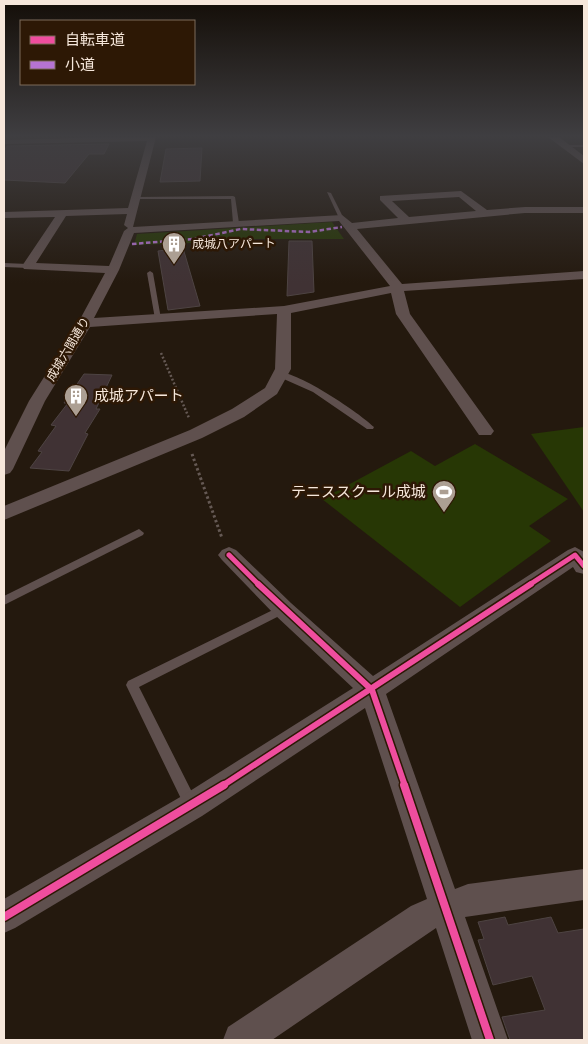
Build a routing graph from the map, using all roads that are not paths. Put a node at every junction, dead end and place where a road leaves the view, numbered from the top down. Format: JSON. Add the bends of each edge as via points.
{"nodes":[{"id":1,"x":139,"y":186,"type":"edge"},
{"id":2,"x":329,"y":193,"type":"dead end"},
{"id":3,"x":136,"y":198,"type":"junction"},
{"id":4,"x":584,"y":210,"type":"edge"},
{"id":5,"x":133,"y":211,"type":"junction"},
{"id":6,"x":63,"y":213,"type":"junction"},
{"id":7,"x":484,"y":214,"type":"junction"},
{"id":8,"x":4,"y":215,"type":"edge"},
{"id":9,"x":406,"y":221,"type":"junction"},
{"id":10,"x":346,"y":222,"type":"junction"},
{"id":11,"x":236,"y":223,"type":"junction"},
{"id":12,"x":132,"y":230,"type":"junction"},
{"id":13,"x":4,"y":265,"type":"edge"},
{"id":14,"x":28,"y":266,"type":"junction"},
{"id":15,"x":113,"y":270,"type":"junction"},
{"id":16,"x":150,"y":273,"type":"dead end"},
{"id":17,"x":584,"y":275,"type":"edge"},
{"id":18,"x":397,"y":288,"type":"junction"},
{"id":19,"x":284,"y":310,"type":"junction"},
{"id":20,"x":158,"y":319,"type":"junction"},
{"id":21,"x":85,"y":323,"type":"junction"},
{"id":22,"x":280,"y":374,"type":"junction"},
{"id":23,"x":370,"y":428,"type":"dead end"},
{"id":24,"x":485,"y":432,"type":"dead end"},
{"id":25,"x":4,"y":469,"type":"edge"},
{"id":26,"x":4,"y":513,"type":"edge"},
{"id":27,"x":139,"y":532,"type":"dead end"},
{"id":28,"x":229,"y":555,"type":"dead end"},
{"id":29,"x":584,"y":566,"type":"edge"},
{"id":30,"x":4,"y":601,"type":"edge"},
{"id":31,"x":283,"y":609,"type":"junction"},
{"id":32,"x":372,"y":690,"type":"junction"},
{"id":33,"x":192,"y":806,"type":"junction"},
{"id":34,"x":584,"y":884,"type":"edge"},
{"id":35,"x":445,"y":907,"type":"junction"},
{"id":36,"x":4,"y":918,"type":"edge"},
{"id":37,"x":241,"y":1040,"type":"edge"},
{"id":38,"x":490,"y":1040,"type":"edge"}],
"edges":[{"from":1,"to":3,"type":"street"},
{"from":2,"to":10,"type":"lane"},
{"from":3,"to":5,"type":"street"},
{"from":3,"to":11,"type":"lane","via":[[233,197]]},
{"from":4,"to":7,"type":"street"},
{"from":5,"to":6,"type":"street"},
{"from":5,"to":12,"type":"street","via":[[128,227]]},
{"from":6,"to":8,"type":"street"},
{"from":6,"to":14,"type":"street"},
{"from":7,"to":9,"type":"street"},
{"from":7,"to":9,"type":"street","via":[[461,194],[384,198]]},
{"from":9,"to":10,"type":"street"},
{"from":10,"to":11,"type":"street"},
{"from":10,"to":18,"type":"street"},
{"from":11,"to":12,"type":"street"},
{"from":12,"to":15,"type":"street","name":"成城六間通り"},
{"from":13,"to":14,"type":"lane"},
{"from":14,"to":15,"type":"street"},
{"from":15,"to":21,"type":"street","name":"成城六間通り"},
{"from":16,"to":20,"type":"lane"},
{"from":17,"to":18,"type":"street"},
{"from":18,"to":19,"type":"street"},
{"from":18,"to":24,"type":"street","via":[[403,314]]},
{"from":19,"to":20,"type":"street"},
{"from":19,"to":22,"type":"street","via":[[283,369]]},
{"from":20,"to":21,"type":"street"},
{"from":21,"to":25,"type":"street","name":"成城六間通り","via":[[37,401]]},
{"from":22,"to":23,"type":"lane","via":[[305,383],[336,401]]},
{"from":22,"to":26,"type":"street","via":[[270,391],[238,413],[118,468]]},
{"from":27,"to":30,"type":"lane"},
{"from":28,"to":31,"type":"street"},
{"from":29,"to":32,"type":"street","via":[[574,555]]},
{"from":31,"to":32,"type":"street"},
{"from":31,"to":33,"type":"lane","via":[[132,685]]},
{"from":32,"to":33,"type":"street"},
{"from":32,"to":35,"type":"street"},
{"from":33,"to":36,"type":"street"},
{"from":34,"to":35,"type":"street","via":[[468,900]]},
{"from":35,"to":37,"type":"street","via":[[422,917]]},
{"from":35,"to":38,"type":"street"}]}
